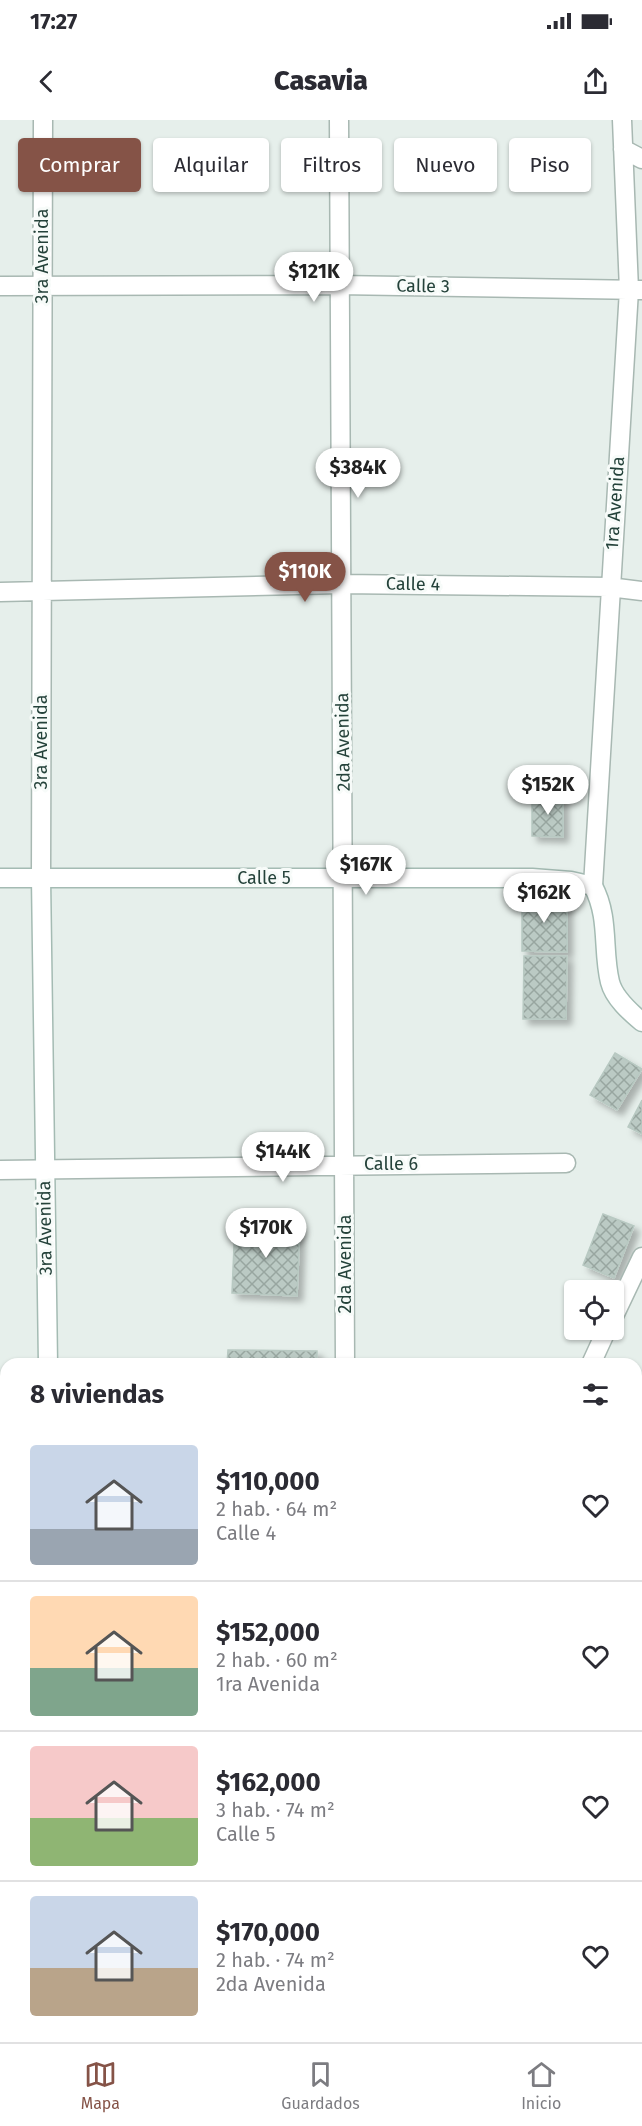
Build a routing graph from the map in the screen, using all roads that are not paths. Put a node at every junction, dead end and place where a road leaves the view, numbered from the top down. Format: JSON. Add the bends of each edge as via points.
{"nodes":[{"id":1,"x":43,"y":120,"type":"edge"},
{"id":2,"x":339,"y":120,"type":"edge"},
{"id":3,"x":622,"y":120,"type":"edge"},
{"id":4,"x":623,"y":149,"type":"junction"},
{"id":5,"x":642,"y":159,"type":"edge"},
{"id":6,"x":42,"y":285,"type":"junction"},
{"id":7,"x":338,"y":285,"type":"junction"},
{"id":8,"x":0,"y":286,"type":"edge"},
{"id":9,"x":638,"y":293,"type":"edge"},
{"id":10,"x":341,"y":584,"type":"junction"},
{"id":11,"x":609,"y":587,"type":"junction"},
{"id":12,"x":642,"y":591,"type":"edge"},
{"id":13,"x":0,"y":592,"type":"edge"},
{"id":14,"x":41,"y":592,"type":"junction"},
{"id":15,"x":0,"y":878,"type":"edge"},
{"id":16,"x":41,"y":878,"type":"junction"},
{"id":17,"x":344,"y":878,"type":"junction"},
{"id":18,"x":593,"y":886,"type":"junction"},
{"id":19,"x":642,"y":1022,"type":"edge"},
{"id":20,"x":566,"y":1163,"type":"dead end"},
{"id":21,"x":345,"y":1164,"type":"junction"},
{"id":22,"x":0,"y":1170,"type":"edge"},
{"id":23,"x":44,"y":1170,"type":"junction"},
{"id":24,"x":642,"y":1257,"type":"edge"},
{"id":25,"x":624,"y":1295,"type":"edge"},
{"id":26,"x":602,"y":1340,"type":"edge"},
{"id":27,"x":48,"y":1358,"type":"edge"},
{"id":28,"x":345,"y":1358,"type":"edge"},
{"id":29,"x":594,"y":1358,"type":"edge"}],
"edges":[{"from":1,"to":6,"type":"street","name":"3ra Avenida"},
{"from":2,"to":7,"type":"street","name":"2da Avenida"},
{"from":3,"to":4,"type":"street","name":"1ra Avenida"},
{"from":4,"to":5,"type":"street"},
{"from":4,"to":9,"type":"street","name":"1ra Avenida"},
{"from":6,"to":7,"type":"street","name":"Calle 3"},
{"from":6,"to":8,"type":"street","name":"Calle 3"},
{"from":6,"to":14,"type":"street","name":"3ra Avenida"},
{"from":7,"to":9,"type":"street","name":"Calle 3"},
{"from":7,"to":10,"type":"street","name":"2da Avenida"},
{"from":9,"to":11,"type":"street","name":"1ra Avenida","via":[[625,344]]},
{"from":10,"to":11,"type":"street","name":"Calle 4"},
{"from":10,"to":14,"type":"street","name":"Calle 4"},
{"from":10,"to":17,"type":"street","name":"2da Avenida"},
{"from":11,"to":12,"type":"street","name":"Calle 4"},
{"from":11,"to":18,"type":"street","name":"1ra Avenida"},
{"from":13,"to":14,"type":"street","name":"Calle 4"},
{"from":14,"to":16,"type":"street","name":"3ra Avenida"},
{"from":15,"to":16,"type":"street","name":"Calle 5"},
{"from":16,"to":17,"type":"street","name":"Calle 5"},
{"from":16,"to":23,"type":"street","name":"3ra Avenida"},
{"from":17,"to":18,"type":"street","name":"Calle 5","via":[[532,878]]},
{"from":17,"to":21,"type":"street","name":"2da Avenida"},
{"from":18,"to":19,"type":"street","via":[[602,903],[610,984],[621,1002]]},
{"from":20,"to":21,"type":"street","name":"Calle 6"},
{"from":21,"to":23,"type":"street","name":"Calle 6"},
{"from":21,"to":28,"type":"street","name":"2da Avenida"},
{"from":22,"to":23,"type":"street","name":"Calle 6"},
{"from":23,"to":27,"type":"street","name":"3ra Avenida"},
{"from":24,"to":25,"type":"street"},
{"from":26,"to":29,"type":"street"}]}
